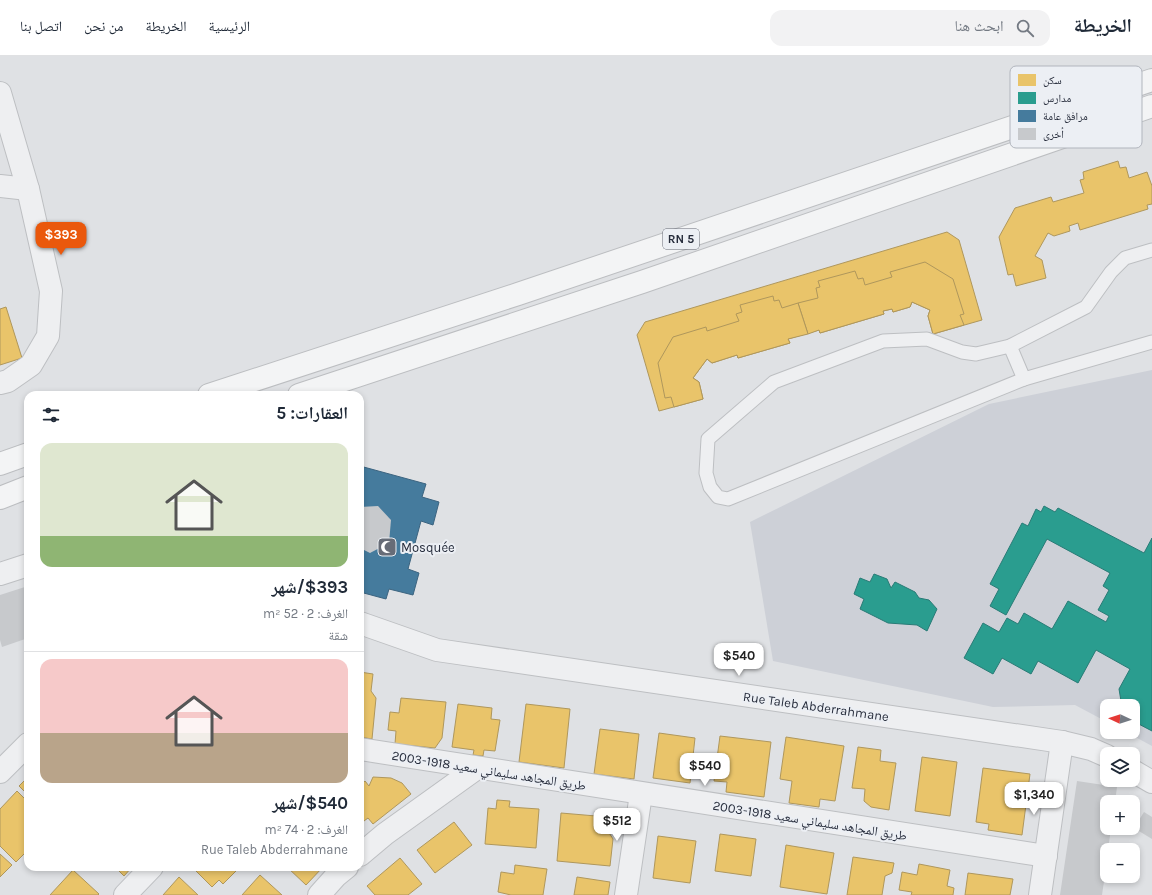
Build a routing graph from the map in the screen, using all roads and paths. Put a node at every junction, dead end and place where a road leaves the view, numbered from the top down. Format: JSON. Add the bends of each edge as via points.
{"nodes":[{"id":1,"x":1152,"y":80,"type":"edge"},
{"id":2,"x":1142,"y":83,"type":"edge"},
{"id":3,"x":0,"y":93,"type":"edge"},
{"id":4,"x":1152,"y":106,"type":"edge"},
{"id":5,"x":1142,"y":109,"type":"edge"},
{"id":6,"x":1010,"y":128,"type":"edge"},
{"id":7,"x":1030,"y":148,"type":"edge"},
{"id":8,"x":0,"y":186,"type":"edge"},
{"id":9,"x":28,"y":189,"type":"junction"},
{"id":10,"x":1152,"y":250,"type":"edge"},
{"id":11,"x":1152,"y":342,"type":"edge"},
{"id":12,"x":1010,"y":346,"type":"junction"},
{"id":13,"x":1024,"y":379,"type":"junction"},
{"id":14,"x":0,"y":383,"type":"edge"},
{"id":15,"x":221,"y":391,"type":"edge"},
{"id":16,"x":311,"y":391,"type":"edge"},
{"id":17,"x":24,"y":455,"type":"edge"},
{"id":18,"x":0,"y":464,"type":"edge"},
{"id":19,"x":24,"y":489,"type":"edge"},
{"id":20,"x":0,"y":498,"type":"edge"},
{"id":21,"x":24,"y":566,"type":"edge"},
{"id":22,"x":0,"y":574,"type":"edge"},
{"id":23,"x":364,"y":624,"type":"edge"},
{"id":24,"x":1062,"y":742,"type":"junction"},
{"id":25,"x":24,"y":748,"type":"edge"},
{"id":26,"x":364,"y":750,"type":"edge"},
{"id":27,"x":1100,"y":753,"type":"edge"},
{"id":28,"x":477,"y":768,"type":"junction"},
{"id":29,"x":0,"y":772,"type":"edge"},
{"id":30,"x":1140,"y":775,"type":"edge"},
{"id":31,"x":1152,"y":782,"type":"edge"},
{"id":32,"x":641,"y":794,"type":"junction"},
{"id":33,"x":364,"y":852,"type":"edge"},
{"id":34,"x":1046,"y":856,"type":"junction"},
{"id":35,"x":148,"y":871,"type":"edge"},
{"id":36,"x":342,"y":871,"type":"edge"},
{"id":37,"x":125,"y":895,"type":"edge"},
{"id":38,"x":319,"y":895,"type":"edge"},
{"id":39,"x":626,"y":895,"type":"edge"},
{"id":40,"x":1040,"y":895,"type":"edge"}],
"edges":[{"from":1,"to":2,"type":"main road","number":"RN 5"},
{"from":3,"to":9,"type":"street"},
{"from":4,"to":5,"type":"main road","number":"RN 5"},
{"from":6,"to":15,"type":"main road","number":"RN 5","via":[[526,292]]},
{"from":7,"to":16,"type":"main road","number":"RN 5","via":[[642,282]]},
{"from":8,"to":9,"type":"street"},
{"from":9,"to":14,"type":"street","via":[[51,291],[48,336],[31,365],[8,381]]},
{"from":10,"to":12,"type":"lane","via":[[1125,258],[1111,272],[1086,307]]},
{"from":11,"to":13,"type":"lane"},
{"from":12,"to":13,"type":"lane"},
{"from":12,"to":13,"type":"lane","via":[[976,354],[962,352],[927,338],[883,341],[774,382],[708,438],[706,473],[710,486],[718,497],[728,499]]},
{"from":17,"to":18,"type":"main road"},
{"from":19,"to":20,"type":"main road"},
{"from":21,"to":22,"type":"street"},
{"from":23,"to":24,"type":"street","name":"Rue Taleb Abderrahmane","via":[[438,650]]},
{"from":24,"to":27,"type":"street","name":"Rue Taleb Abderrahmane"},
{"from":24,"to":34,"type":"street"},
{"from":25,"to":29,"type":"street"},
{"from":26,"to":28,"type":"street","name":"طريق المجاهد سليماني سعيد 1918-2003"},
{"from":28,"to":32,"type":"street","name":"طريق المجاهد سليماني سعيد 1918-2003"},
{"from":28,"to":33,"type":"street"},
{"from":30,"to":31,"type":"street"},
{"from":32,"to":34,"type":"street","name":"طريق المجاهد سليماني سعيد 1918-2003"},
{"from":32,"to":39,"type":"street"},
{"from":34,"to":40,"type":"street"},
{"from":35,"to":37,"type":"street"},
{"from":36,"to":38,"type":"street"}]}
